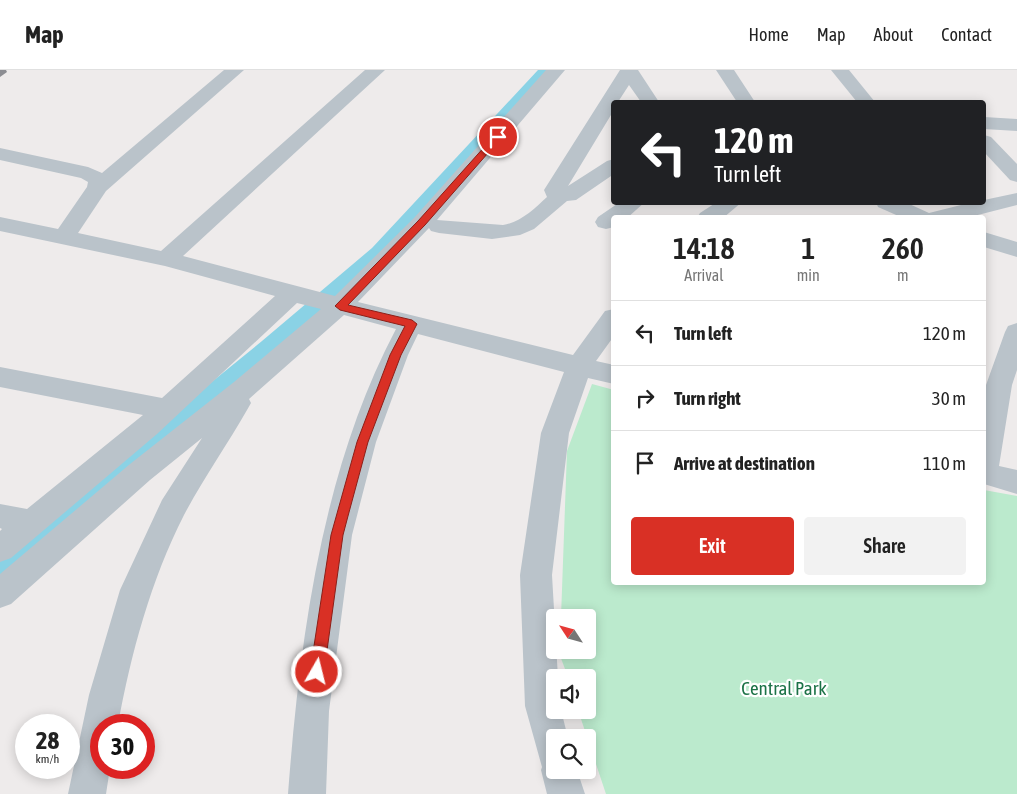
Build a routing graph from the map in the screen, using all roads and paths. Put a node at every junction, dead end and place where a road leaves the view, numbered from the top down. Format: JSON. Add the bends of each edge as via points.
{"nodes":[{"id":1,"x":235,"y":70,"type":"edge"},
{"id":2,"x":376,"y":70,"type":"edge"},
{"id":3,"x":556,"y":70,"type":"edge"},
{"id":4,"x":725,"y":70,"type":"edge"},
{"id":5,"x":840,"y":70,"type":"edge"},
{"id":6,"x":629,"y":71,"type":"edge"},
{"id":7,"x":649,"y":100,"type":"edge"},
{"id":8,"x":745,"y":100,"type":"edge"},
{"id":9,"x":864,"y":100,"type":"edge"},
{"id":10,"x":986,"y":123,"type":"edge"},
{"id":11,"x":1017,"y":125,"type":"edge"},
{"id":12,"x":986,"y":143,"type":"edge"},
{"id":13,"x":0,"y":154,"type":"edge"},
{"id":14,"x":611,"y":167,"type":"edge"},
{"id":15,"x":1017,"y":176,"type":"edge"},
{"id":16,"x":98,"y":187,"type":"junction"},
{"id":17,"x":561,"y":196,"type":"junction"},
{"id":18,"x":1017,"y":200,"type":"edge"},
{"id":19,"x":630,"y":205,"type":"edge"},
{"id":20,"x":728,"y":205,"type":"edge"},
{"id":21,"x":893,"y":205,"type":"edge"},
{"id":22,"x":616,"y":215,"type":"edge"},
{"id":23,"x":712,"y":215,"type":"edge"},
{"id":24,"x":915,"y":215,"type":"edge"},
{"id":25,"x":949,"y":215,"type":"edge"},
{"id":26,"x":611,"y":218,"type":"edge"},
{"id":27,"x":606,"y":222,"type":"dead end"},
{"id":28,"x":10,"y":226,"type":"edge"},
{"id":29,"x":439,"y":226,"type":"dead end"},
{"id":30,"x":64,"y":238,"type":"junction"},
{"id":31,"x":986,"y":240,"type":"edge"},
{"id":32,"x":0,"y":245,"type":"edge"},
{"id":33,"x":1017,"y":250,"type":"edge"},
{"id":34,"x":166,"y":259,"type":"junction"},
{"id":35,"x":293,"y":293,"type":"junction"},
{"id":36,"x":336,"y":305,"type":"junction"},
{"id":37,"x":611,"y":320,"type":"edge"},
{"id":38,"x":412,"y":324,"type":"junction"},
{"id":39,"x":1016,"y":338,"type":"edge"},
{"id":40,"x":579,"y":366,"type":"junction"},
{"id":41,"x":611,"y":374,"type":"edge"},
{"id":42,"x":0,"y":377,"type":"edge"},
{"id":43,"x":256,"y":378,"type":"junction"},
{"id":44,"x":1000,"y":385,"type":"edge"},
{"id":45,"x":167,"y":409,"type":"junction"},
{"id":46,"x":986,"y":462,"type":"edge"},
{"id":47,"x":986,"y":474,"type":"edge"},
{"id":48,"x":1017,"y":482,"type":"edge"},
{"id":49,"x":0,"y":516,"type":"edge"},
{"id":50,"x":31,"y":523,"type":"junction"},
{"id":51,"x":0,"y":548,"type":"edge"},
{"id":52,"x":0,"y":594,"type":"edge"},
{"id":53,"x":548,"y":729,"type":"edge"},
{"id":54,"x":562,"y":779,"type":"edge"},
{"id":55,"x":87,"y":794,"type":"edge"},
{"id":56,"x":307,"y":794,"type":"edge"},
{"id":57,"x":566,"y":794,"type":"edge"}],
"edges":[{"from":1,"to":16,"type":"street"},
{"from":2,"to":34,"type":"street"},
{"from":3,"to":36,"type":"street","via":[[422,223]]},
{"from":4,"to":8,"type":"street"},
{"from":5,"to":9,"type":"street"},
{"from":6,"to":7,"type":"street"},
{"from":6,"to":17,"type":"street","via":[[555,190]]},
{"from":10,"to":11,"type":"street"},
{"from":12,"to":15,"type":"street"},
{"from":13,"to":16,"type":"street","via":[[88,173],[98,180]]},
{"from":14,"to":17,"type":"street","via":[[568,195]]},
{"from":16,"to":30,"type":"street"},
{"from":17,"to":29,"type":"street","via":[[519,228],[488,231]]},
{"from":18,"to":25,"type":"street"},
{"from":19,"to":22,"type":"street"},
{"from":20,"to":23,"type":"street"},
{"from":21,"to":24,"type":"street"},
{"from":26,"to":27,"type":"street"},
{"from":28,"to":30,"type":"street"},
{"from":28,"to":32,"type":"street"},
{"from":30,"to":34,"type":"street"},
{"from":31,"to":33,"type":"street"},
{"from":34,"to":35,"type":"street"},
{"from":35,"to":36,"type":"street"},
{"from":35,"to":45,"type":"street"},
{"from":36,"to":38,"type":"street"},
{"from":36,"to":43,"type":"street"},
{"from":37,"to":40,"type":"street"},
{"from":38,"to":40,"type":"street"},
{"from":38,"to":56,"type":"street","via":[[395,355],[362,442],[337,535],[312,711]]},
{"from":39,"to":44,"type":"street"},
{"from":40,"to":41,"type":"street"},
{"from":40,"to":53,"type":"street","via":[[555,433],[536,575],[542,706]]},
{"from":42,"to":45,"type":"street"},
{"from":43,"to":52,"type":"street","via":[[140,472]]},
{"from":43,"to":55,"type":"street","via":[[229,414],[172,509],[136,590],[106,695]]},
{"from":44,"to":46,"type":"street"},
{"from":45,"to":50,"type":"street"},
{"from":47,"to":48,"type":"street"},
{"from":49,"to":50,"type":"street"},
{"from":50,"to":51,"type":"street"},
{"from":54,"to":57,"type":"street"}]}
